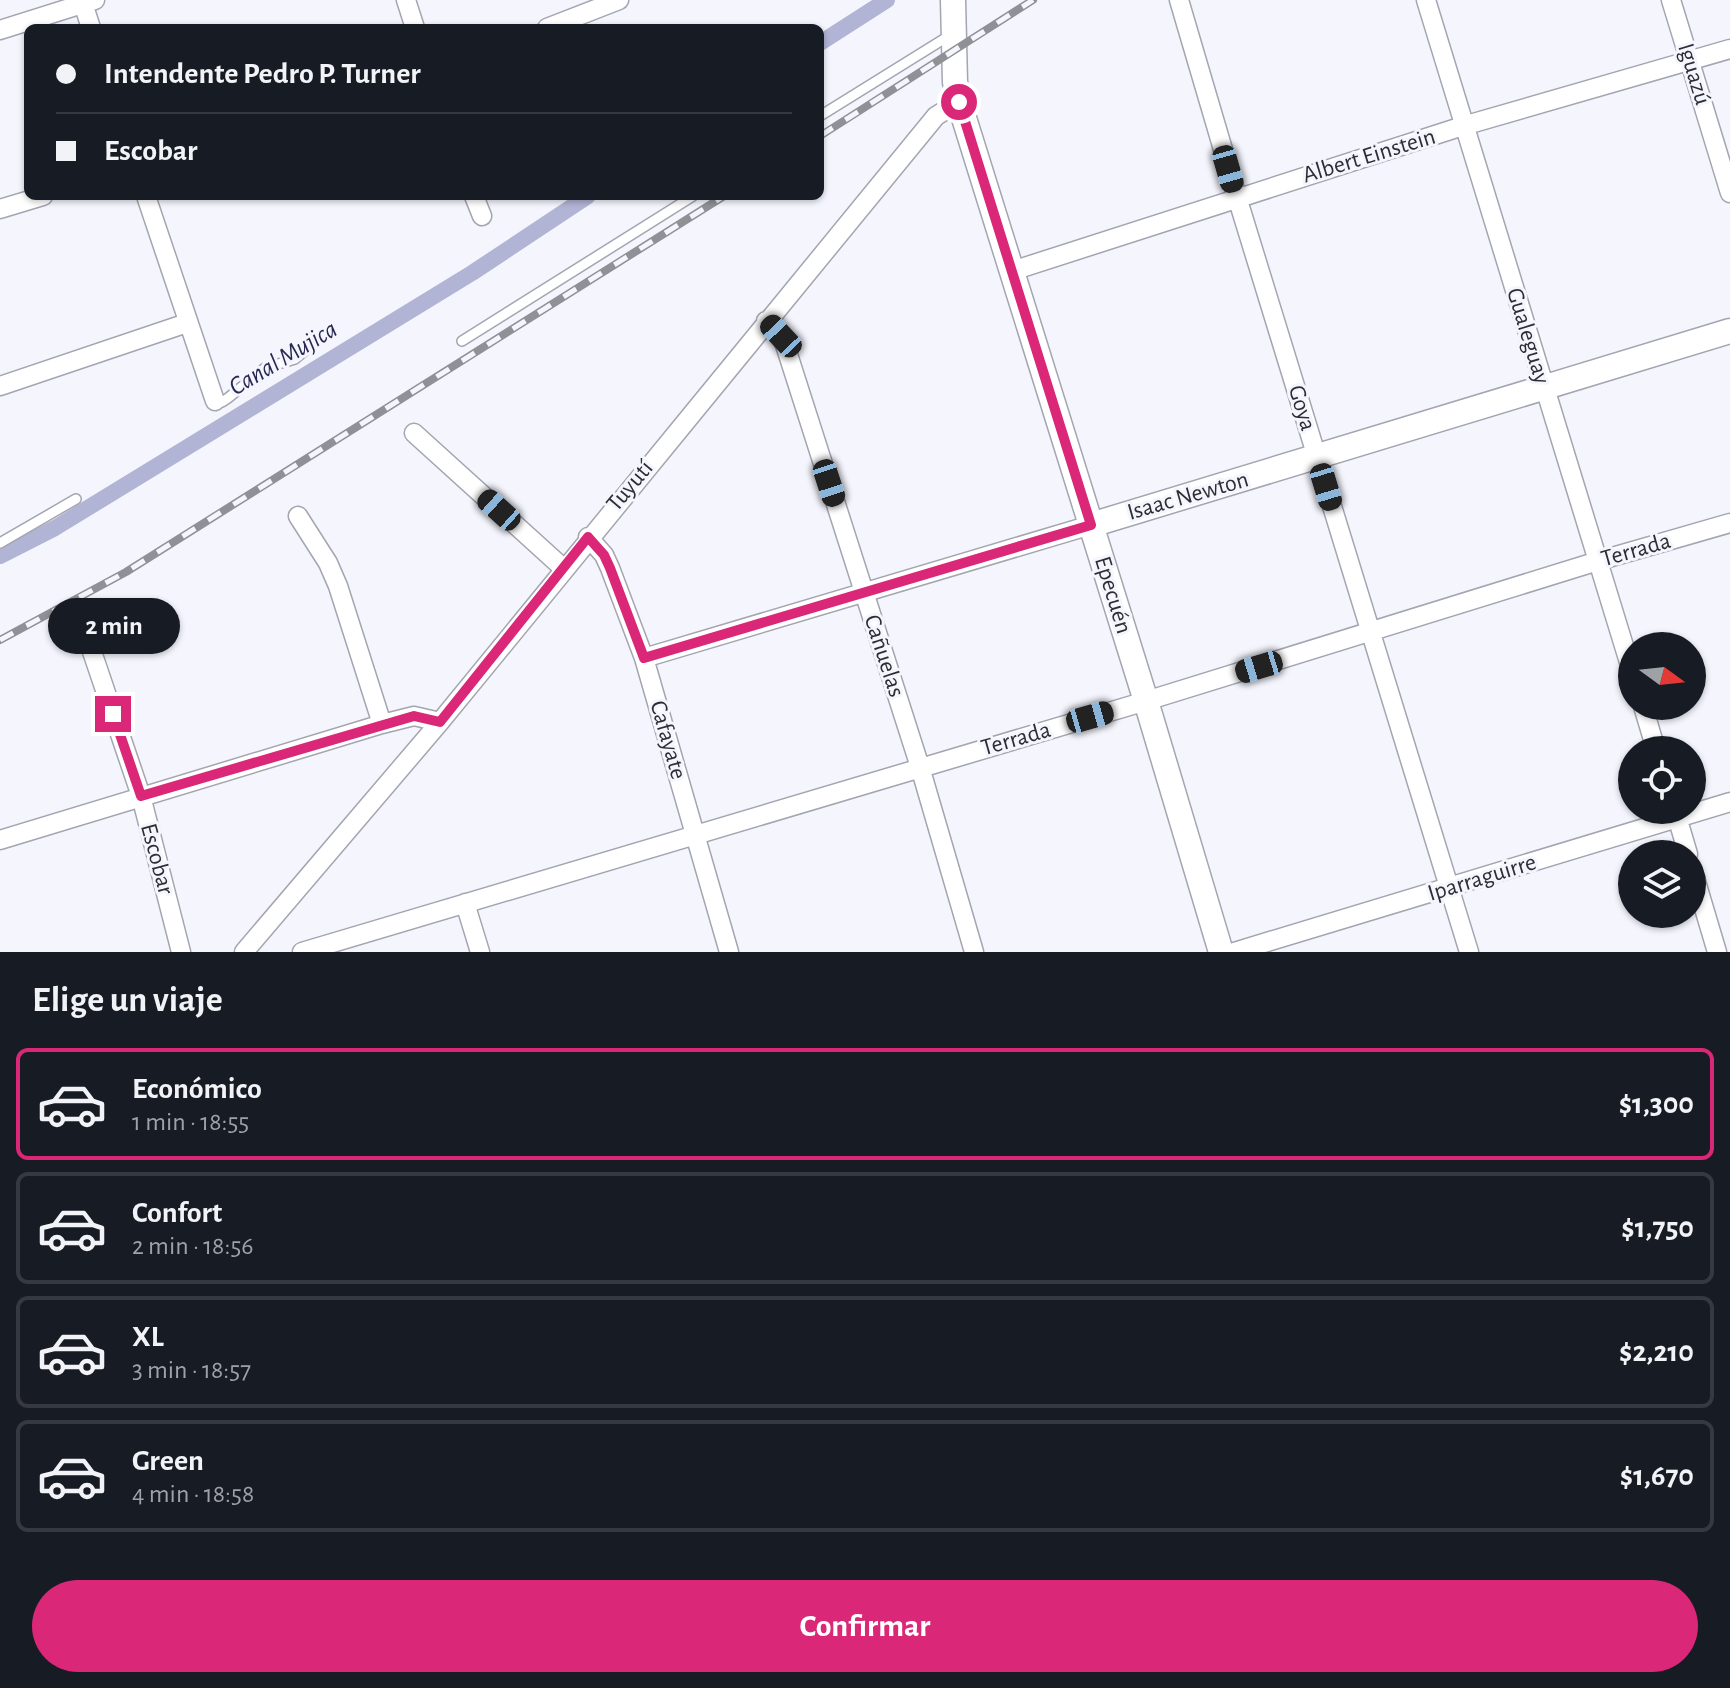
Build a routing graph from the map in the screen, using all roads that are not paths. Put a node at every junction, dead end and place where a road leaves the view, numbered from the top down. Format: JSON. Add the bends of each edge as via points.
{"nodes":[{"id":1,"x":406,"y":0,"type":"edge"},
{"id":2,"x":619,"y":0,"type":"edge"},
{"id":3,"x":1179,"y":0,"type":"edge"},
{"id":4,"x":1426,"y":0,"type":"edge"},
{"id":5,"x":1671,"y":0,"type":"edge"},
{"id":6,"x":87,"y":1,"type":"edge"},
{"id":7,"x":953,"y":3,"type":"edge"},
{"id":8,"x":90,"y":24,"type":"edge"},
{"id":9,"x":414,"y":24,"type":"edge"},
{"id":10,"x":557,"y":24,"type":"edge"},
{"id":11,"x":0,"y":30,"type":"edge"},
{"id":12,"x":955,"y":32,"type":"junction"},
{"id":13,"x":1730,"y":49,"type":"edge"},
{"id":14,"x":1690,"y":61,"type":"junction"},
{"id":15,"x":959,"y":102,"type":"junction"},
{"id":16,"x":824,"y":114,"type":"edge"},
{"id":17,"x":1463,"y":126,"type":"junction"},
{"id":18,"x":1730,"y":193,"type":"edge"},
{"id":19,"x":1237,"y":197,"type":"junction"},
{"id":20,"x":30,"y":200,"type":"edge"},
{"id":21,"x":147,"y":200,"type":"edge"},
{"id":22,"x":476,"y":200,"type":"edge"},
{"id":23,"x":687,"y":200,"type":"edge"},
{"id":24,"x":0,"y":209,"type":"edge"},
{"id":25,"x":482,"y":216,"type":"dead end"},
{"id":26,"x":1012,"y":271,"type":"junction"},
{"id":27,"x":766,"y":321,"type":"junction"},
{"id":28,"x":187,"y":323,"type":"junction"},
{"id":29,"x":1730,"y":331,"type":"edge"},
{"id":30,"x":462,"y":341,"type":"dead end"},
{"id":31,"x":313,"y":344,"type":"dead end"},
{"id":32,"x":0,"y":386,"type":"edge"},
{"id":33,"x":1544,"y":386,"type":"junction"},
{"id":34,"x":215,"y":401,"type":"joint"},
{"id":35,"x":414,"y":433,"type":"dead end"},
{"id":36,"x":1317,"y":458,"type":"junction"},
{"id":37,"x":76,"y":499,"type":"dead end"},
{"id":38,"x":298,"y":516,"type":"dead end"},
{"id":39,"x":1730,"y":523,"type":"edge"},
{"id":40,"x":1091,"y":525,"type":"junction"},
{"id":41,"x":588,"y":537,"type":"junction"},
{"id":42,"x":0,"y":543,"type":"edge"},
{"id":43,"x":1598,"y":561,"type":"junction"},
{"id":44,"x":563,"y":568,"type":"junction"},
{"id":45,"x":865,"y":594,"type":"junction"},
{"id":46,"x":85,"y":631,"type":"dead end"},
{"id":47,"x":1620,"y":632,"type":"edge"},
{"id":48,"x":1371,"y":633,"type":"junction"},
{"id":49,"x":644,"y":658,"type":"junction"},
{"id":50,"x":1146,"y":701,"type":"junction"},
{"id":51,"x":440,"y":722,"type":"junction"},
{"id":52,"x":382,"y":724,"type":"junction"},
{"id":53,"x":920,"y":767,"type":"junction"},
{"id":54,"x":141,"y":796,"type":"junction"},
{"id":55,"x":1730,"y":802,"type":"edge"},
{"id":56,"x":1706,"y":807,"type":"edge"},
{"id":57,"x":1645,"y":824,"type":"edge"},
{"id":58,"x":695,"y":834,"type":"junction"},
{"id":59,"x":0,"y":840,"type":"edge"},
{"id":60,"x":1450,"y":887,"type":"junction"},
{"id":61,"x":465,"y":903,"type":"junction"},
{"id":62,"x":1706,"y":915,"type":"edge"},
{"id":63,"x":181,"y":952,"type":"edge"},
{"id":64,"x":244,"y":952,"type":"edge"},
{"id":65,"x":302,"y":952,"type":"edge"},
{"id":66,"x":480,"y":952,"type":"edge"},
{"id":67,"x":729,"y":952,"type":"edge"},
{"id":68,"x":974,"y":952,"type":"edge"},
{"id":69,"x":1221,"y":952,"type":"edge"},
{"id":70,"x":1234,"y":952,"type":"edge"},
{"id":71,"x":1469,"y":952,"type":"edge"},
{"id":72,"x":1717,"y":952,"type":"edge"}],
"edges":[{"from":1,"to":9,"type":"street"},
{"from":2,"to":10,"type":"street"},
{"from":3,"to":19,"type":"street","name":"Goya"},
{"from":4,"to":17,"type":"street","name":"Gualeguay"},
{"from":5,"to":14,"type":"street","name":"Iguazú"},
{"from":6,"to":8,"type":"street"},
{"from":6,"to":11,"type":"street"},
{"from":7,"to":12,"type":"street","name":"Epecuén"},
{"from":12,"to":15,"type":"street","name":"Epecuén"},
{"from":12,"to":16,"type":"lane"},
{"from":13,"to":14,"type":"street","name":"Albert Einstein"},
{"from":14,"to":17,"type":"street","name":"Albert Einstein"},
{"from":14,"to":18,"type":"street","name":"Iguazú"},
{"from":15,"to":26,"type":"street","name":"Epecuén"},
{"from":15,"to":27,"type":"street","name":"Tuyutí","via":[[936,116]]},
{"from":17,"to":19,"type":"street","name":"Albert Einstein"},
{"from":17,"to":33,"type":"street","name":"Gualeguay"},
{"from":19,"to":26,"type":"street","name":"Albert Einstein"},
{"from":19,"to":36,"type":"street","name":"Goya"},
{"from":20,"to":24,"type":"street"},
{"from":21,"to":28,"type":"street"},
{"from":22,"to":25,"type":"street"},
{"from":23,"to":30,"type":"lane"},
{"from":26,"to":40,"type":"street","name":"Epecuén"},
{"from":27,"to":41,"type":"street","name":"Tuyutí"},
{"from":27,"to":45,"type":"street","name":"Cañuelas","via":[[785,345]]},
{"from":28,"to":32,"type":"street"},
{"from":28,"to":34,"type":"street"},
{"from":29,"to":33,"type":"street","name":"Isaac Newton"},
{"from":31,"to":34,"type":"lane","via":[[295,359],[265,368],[222,402]]},
{"from":33,"to":36,"type":"street","name":"Isaac Newton"},
{"from":33,"to":43,"type":"street","name":"Gualeguay"},
{"from":35,"to":44,"type":"street"},
{"from":36,"to":40,"type":"street","name":"Isaac Newton"},
{"from":36,"to":48,"type":"street","name":"Goya"},
{"from":37,"to":42,"type":"lane"},
{"from":38,"to":52,"type":"street","via":[[338,586]]},
{"from":39,"to":43,"type":"street","name":"Terrada"},
{"from":40,"to":45,"type":"street","name":"Isaac Newton"},
{"from":40,"to":50,"type":"street","name":"Epecuén"},
{"from":41,"to":44,"type":"street","name":"Tuyutí"},
{"from":41,"to":49,"type":"street","name":"Cafayate","via":[[604,555]]},
{"from":43,"to":47,"type":"street","name":"Gualeguay"},
{"from":43,"to":48,"type":"street","name":"Terrada"},
{"from":44,"to":51,"type":"street","name":"Tuyutí"},
{"from":45,"to":49,"type":"street","name":"Isaac Newton"},
{"from":45,"to":53,"type":"street","name":"Cañuelas"},
{"from":46,"to":54,"type":"street","name":"Escobar"},
{"from":48,"to":50,"type":"street","name":"Terrada"},
{"from":48,"to":60,"type":"street","name":"Goya"},
{"from":49,"to":58,"type":"street","name":"Cafayate"},
{"from":50,"to":53,"type":"street","name":"Terrada"},
{"from":50,"to":69,"type":"street","name":"Epecuén"},
{"from":51,"to":52,"type":"street","via":[[414,716]]},
{"from":51,"to":64,"type":"street","name":"Tuyutí"},
{"from":52,"to":54,"type":"street"},
{"from":53,"to":58,"type":"street","name":"Terrada"},
{"from":53,"to":68,"type":"street","name":"Cañuelas"},
{"from":54,"to":59,"type":"street"},
{"from":54,"to":63,"type":"street","name":"Escobar"},
{"from":55,"to":56,"type":"street","name":"Iparraguirre"},
{"from":57,"to":60,"type":"street","name":"Iparraguirre"},
{"from":58,"to":61,"type":"street","name":"Terrada"},
{"from":58,"to":67,"type":"street","name":"Cafayate"},
{"from":60,"to":70,"type":"street","name":"Iparraguirre"},
{"from":60,"to":71,"type":"street","name":"Goya"},
{"from":61,"to":65,"type":"street","name":"Terrada"},
{"from":61,"to":66,"type":"street"},
{"from":62,"to":72,"type":"street"}]}
